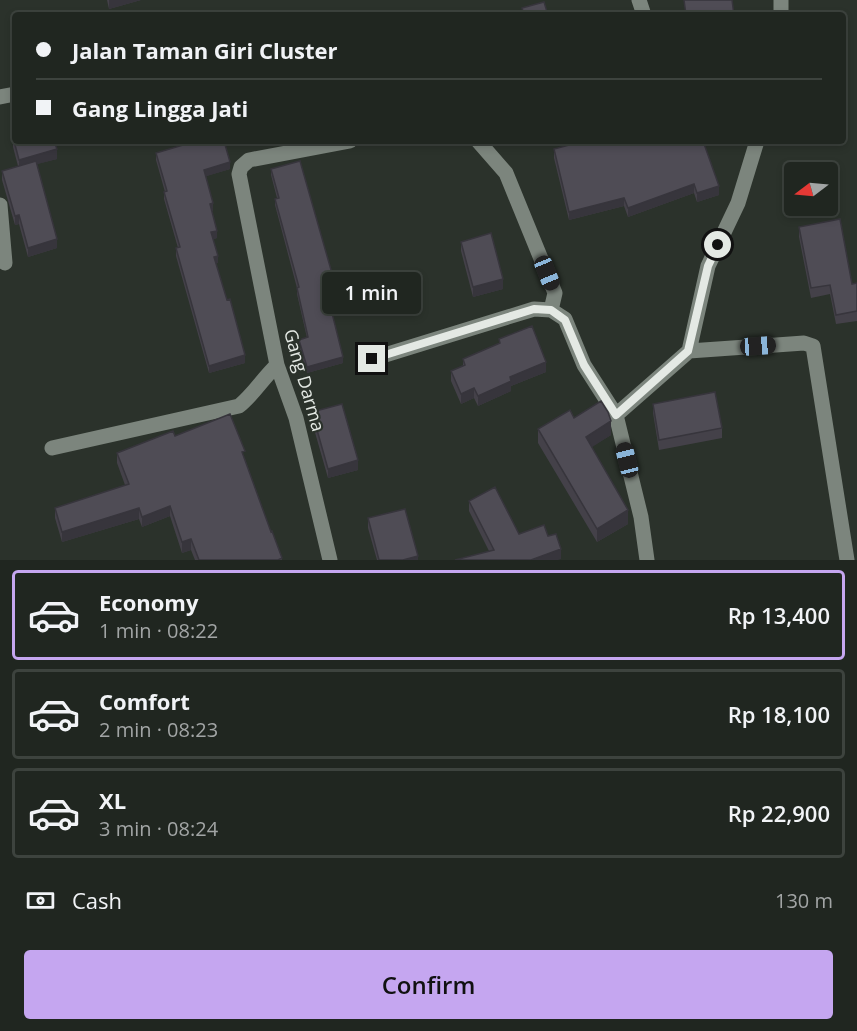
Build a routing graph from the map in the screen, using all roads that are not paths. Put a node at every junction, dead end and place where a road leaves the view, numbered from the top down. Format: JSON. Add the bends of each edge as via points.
{"nodes":[{"id":1,"x":314,"y":144,"type":"edge"},
{"id":2,"x":481,"y":144,"type":"edge"},
{"id":3,"x":756,"y":144,"type":"edge"},
{"id":4,"x":279,"y":147,"type":"edge"},
{"id":5,"x":0,"y":205,"type":"edge"},
{"id":6,"x":5,"y":263,"type":"dead end"},
{"id":7,"x":551,"y":310,"type":"junction"},
{"id":8,"x":688,"y":351,"type":"junction"},
{"id":9,"x":372,"y":359,"type":"dead end"},
{"id":10,"x":277,"y":365,"type":"junction"},
{"id":11,"x":616,"y":415,"type":"junction"},
{"id":12,"x":52,"y":448,"type":"dead end"},
{"id":13,"x":330,"y":560,"type":"edge"},
{"id":14,"x":647,"y":560,"type":"edge"},
{"id":15,"x":847,"y":560,"type":"edge"}],
"edges":[{"from":1,"to":4,"type":"street"},
{"from":2,"to":7,"type":"street","via":[[507,173],[555,293]]},
{"from":3,"to":8,"type":"street","via":[[738,203],[708,266]]},
{"from":4,"to":10,"type":"street","name":"Gang Darma","via":[[249,160],[239,174]]},
{"from":5,"to":6,"type":"street"},
{"from":7,"to":9,"type":"street","via":[[534,309]]},
{"from":7,"to":11,"type":"street","via":[[567,323],[584,365]]},
{"from":8,"to":11,"type":"street"},
{"from":8,"to":15,"type":"street","via":[[804,343],[813,346]]},
{"from":10,"to":12,"type":"street","via":[[239,406]]},
{"from":10,"to":13,"type":"street","name":"Gang Darma","via":[[296,418]]},
{"from":11,"to":14,"type":"street","via":[[641,517]]}]}
